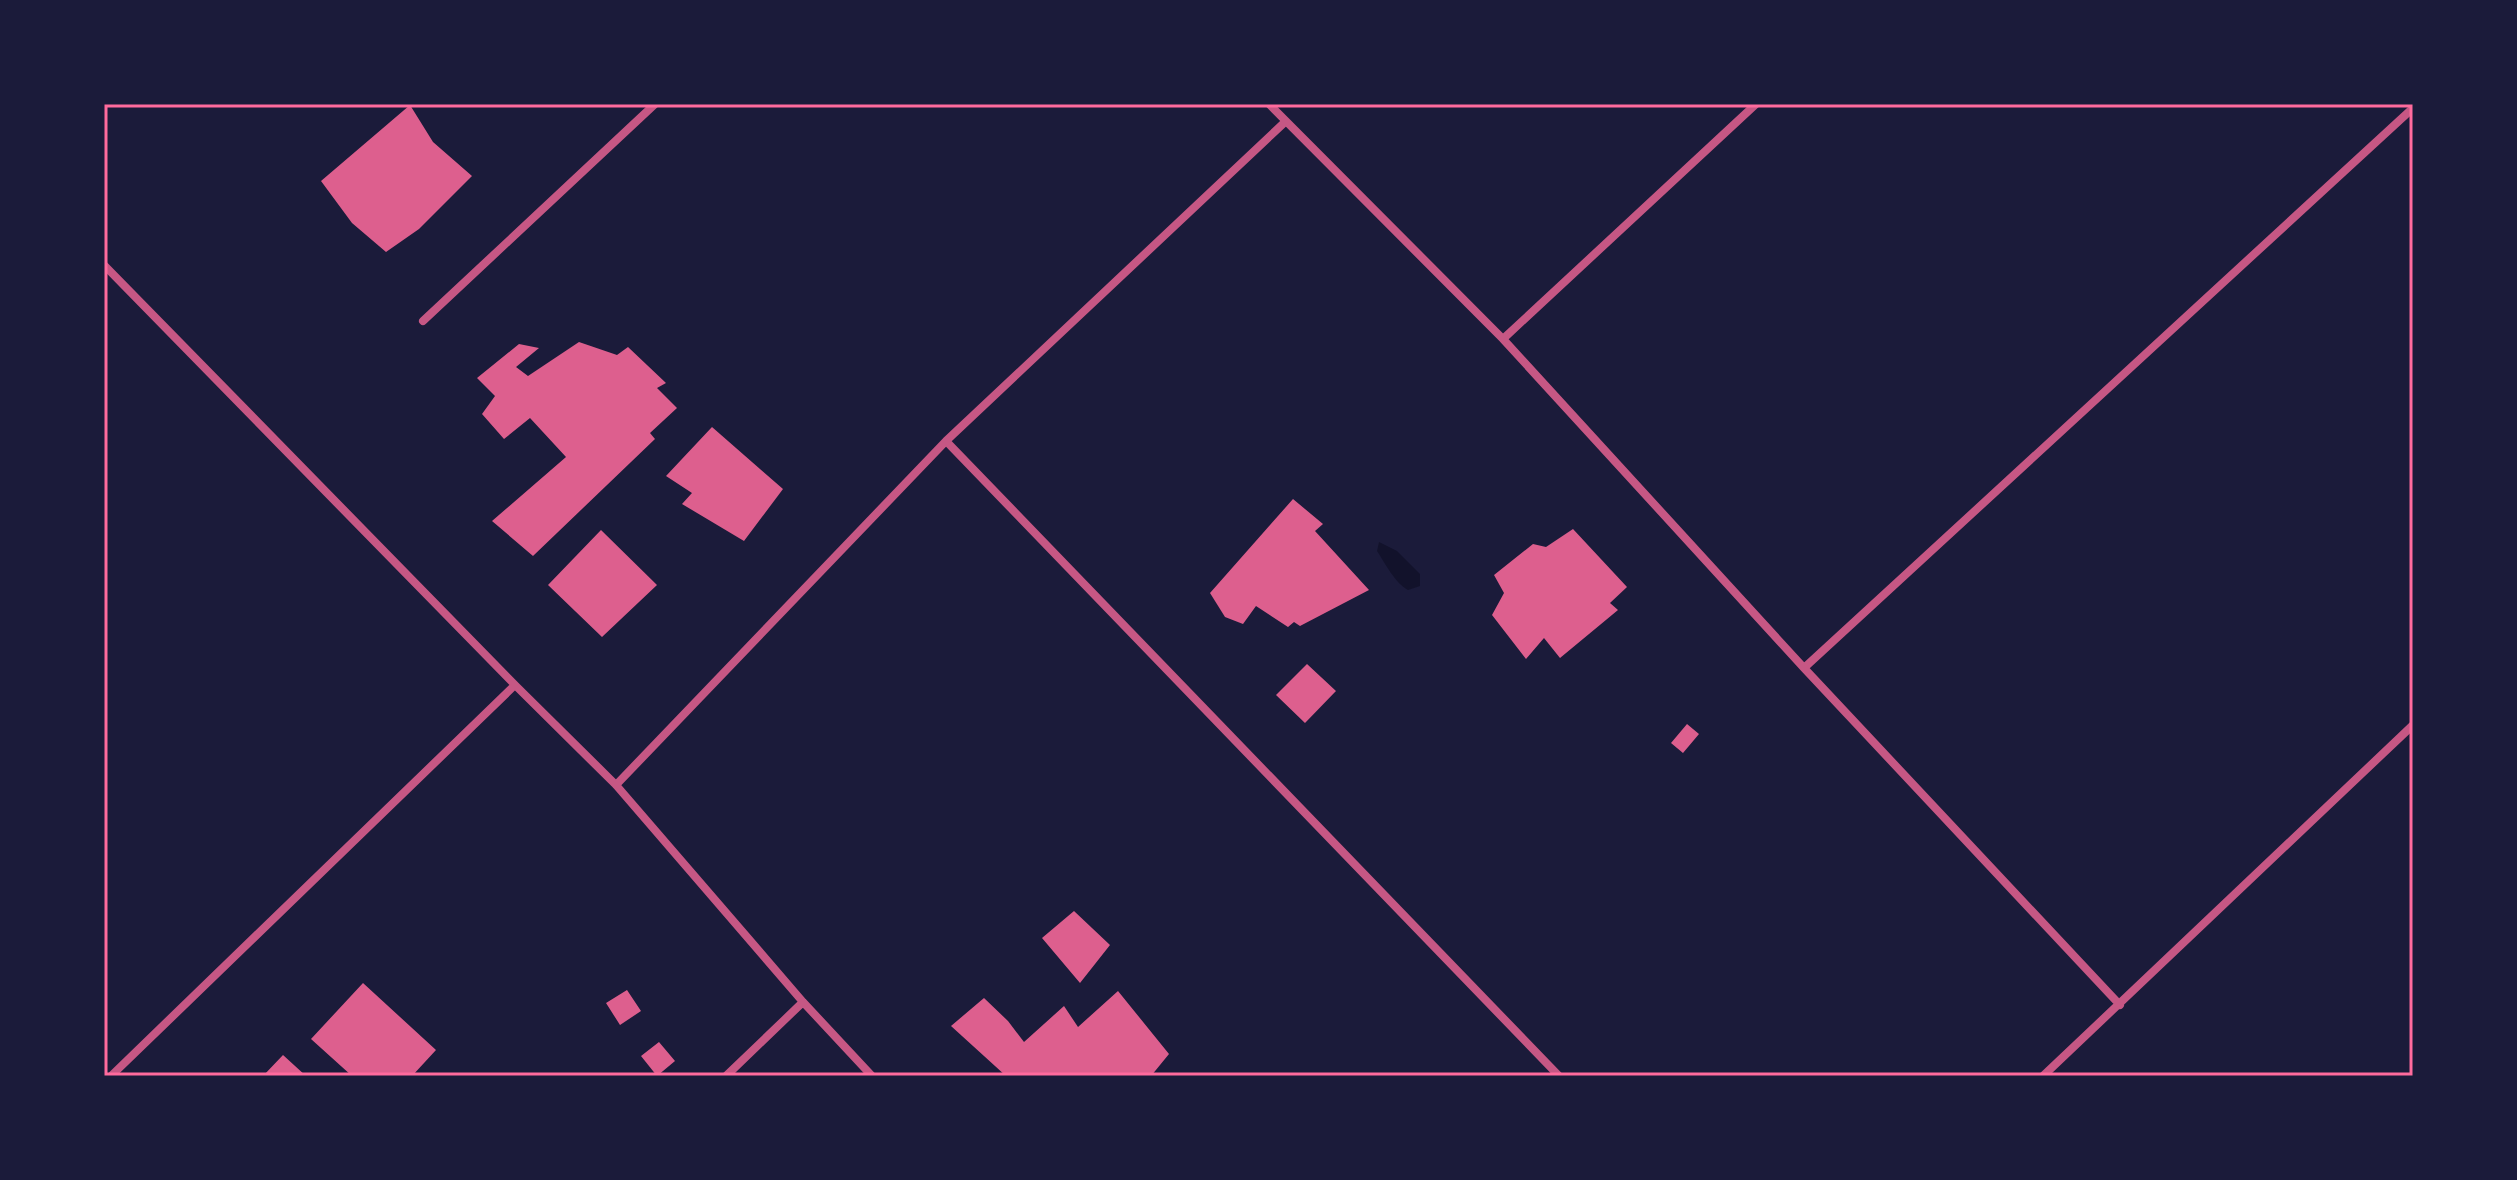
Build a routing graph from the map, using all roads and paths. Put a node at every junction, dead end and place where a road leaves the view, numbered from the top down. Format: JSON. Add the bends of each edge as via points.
{"nodes":[{"id":1,"x":655,"y":104,"type":"edge"},
{"id":2,"x":1269,"y":104,"type":"edge"},
{"id":3,"x":1756,"y":104,"type":"edge"},
{"id":4,"x":2413,"y":108,"type":"edge"},
{"id":5,"x":1285,"y":122,"type":"junction"},
{"id":6,"x":104,"y":265,"type":"edge"},
{"id":7,"x":423,"y":321,"type":"dead end"},
{"id":8,"x":1503,"y":339,"type":"junction"},
{"id":9,"x":946,"y":441,"type":"junction"},
{"id":10,"x":1804,"y":668,"type":"junction"},
{"id":11,"x":515,"y":685,"type":"junction"},
{"id":12,"x":2413,"y":725,"type":"edge"},
{"id":13,"x":616,"y":785,"type":"junction"},
{"id":14,"x":803,"y":1002,"type":"junction"},
{"id":15,"x":2120,"y":1005,"type":"junction"},
{"id":16,"x":111,"y":1076,"type":"edge"},
{"id":17,"x":726,"y":1076,"type":"edge"},
{"id":18,"x":872,"y":1076,"type":"edge"},
{"id":19,"x":1559,"y":1076,"type":"edge"},
{"id":20,"x":2043,"y":1076,"type":"edge"}],
"edges":[{"from":1,"to":7,"type":"street"},
{"from":2,"to":5,"type":"street"},
{"from":3,"to":8,"type":"street"},
{"from":4,"to":10,"type":"street"},
{"from":5,"to":8,"type":"street"},
{"from":5,"to":9,"type":"street"},
{"from":6,"to":11,"type":"street"},
{"from":8,"to":10,"type":"street"},
{"from":9,"to":13,"type":"street"},
{"from":9,"to":19,"type":"street"},
{"from":10,"to":15,"type":"street"},
{"from":11,"to":13,"type":"street"},
{"from":11,"to":16,"type":"street"},
{"from":12,"to":15,"type":"street"},
{"from":13,"to":14,"type":"street"},
{"from":14,"to":17,"type":"street"},
{"from":14,"to":18,"type":"street"},
{"from":15,"to":20,"type":"street"}]}
